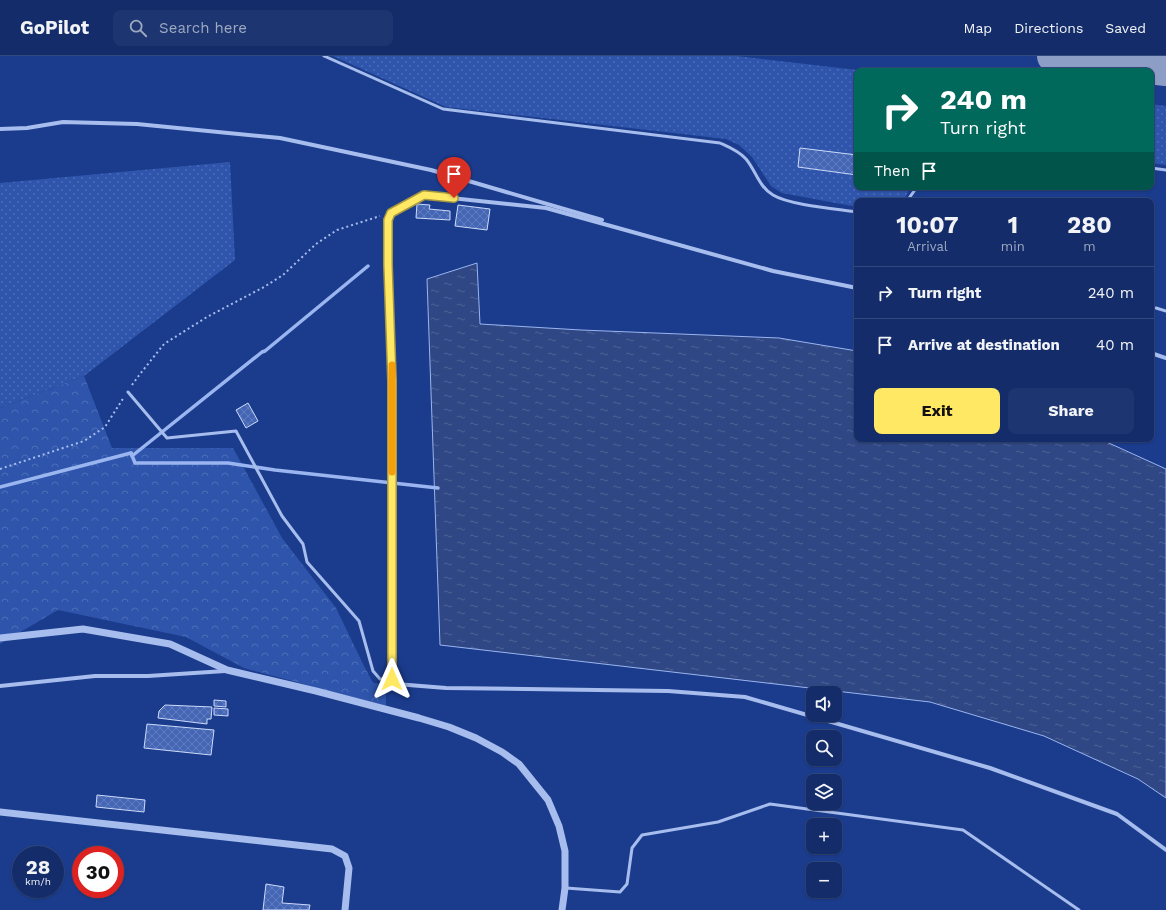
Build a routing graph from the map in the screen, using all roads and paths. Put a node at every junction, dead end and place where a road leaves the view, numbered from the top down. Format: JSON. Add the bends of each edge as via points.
{"nodes":[{"id":1,"x":324,"y":56,"type":"edge"},
{"id":2,"x":0,"y":129,"type":"edge"},
{"id":3,"x":1154,"y":168,"type":"edge"},
{"id":4,"x":1166,"y":170,"type":"edge"},
{"id":5,"x":854,"y":212,"type":"edge"},
{"id":6,"x":391,"y":213,"type":"junction"},
{"id":7,"x":773,"y":271,"type":"junction"},
{"id":8,"x":854,"y":287,"type":"edge"},
{"id":9,"x":1156,"y":308,"type":"dead end"},
{"id":10,"x":1166,"y":311,"type":"edge"},
{"id":11,"x":1154,"y":354,"type":"edge"},
{"id":12,"x":1166,"y":358,"type":"edge"},
{"id":13,"x":128,"y":392,"type":"junction"},
{"id":14,"x":0,"y":469,"type":"edge"},
{"id":15,"x":0,"y":638,"type":"edge"},
{"id":16,"x":227,"y":670,"type":"junction"},
{"id":17,"x":392,"y":679,"type":"junction"},
{"id":18,"x":0,"y":686,"type":"edge"},
{"id":19,"x":0,"y":812,"type":"edge"},
{"id":20,"x":1166,"y":850,"type":"edge"},
{"id":21,"x":565,"y":888,"type":"junction"},
{"id":22,"x":344,"y":910,"type":"edge"},
{"id":23,"x":562,"y":910,"type":"edge"},
{"id":24,"x":1079,"y":910,"type":"edge"}],
"edges":[{"from":1,"to":5,"type":"lane","via":[[443,109],[720,143],[746,158],[762,186],[773,196],[787,201]]},
{"from":2,"to":7,"type":"street","via":[[64,122],[121,123],[280,138],[431,170]]},
{"from":3,"to":4,"type":"lane"},
{"from":6,"to":7,"type":"street","via":[[424,195],[546,208]]},
{"from":6,"to":13,"type":"path","via":[[337,230],[316,244],[283,275],[164,344]]},
{"from":6,"to":17,"type":"street","via":[[388,220],[388,235],[392,381]]},
{"from":7,"to":8,"type":"street"},
{"from":9,"to":10,"type":"lane"},
{"from":11,"to":12,"type":"street"},
{"from":13,"to":14,"type":"path","via":[[105,427],[84,441]]},
{"from":13,"to":17,"type":"lane","via":[[167,438],[236,431],[282,516],[303,544],[307,562],[359,622],[373,671],[380,679]]},
{"from":15,"to":16,"type":"street","via":[[83,629],[170,644]]},
{"from":16,"to":18,"type":"street","via":[[148,676],[95,676]]},
{"from":16,"to":21,"type":"street","via":[[419,718],[476,738],[502,752],[519,764],[548,800],[559,826],[565,851]]},
{"from":17,"to":20,"type":"street","via":[[396,684],[446,688],[668,691],[745,697],[990,768],[1117,814]]},
{"from":19,"to":22,"type":"street","via":[[332,849],[345,856],[349,868]]},
{"from":21,"to":23,"type":"street"},
{"from":21,"to":24,"type":"lane","via":[[620,892],[627,884],[632,848],[642,835],[718,822],[770,804],[962,830]]}]}
